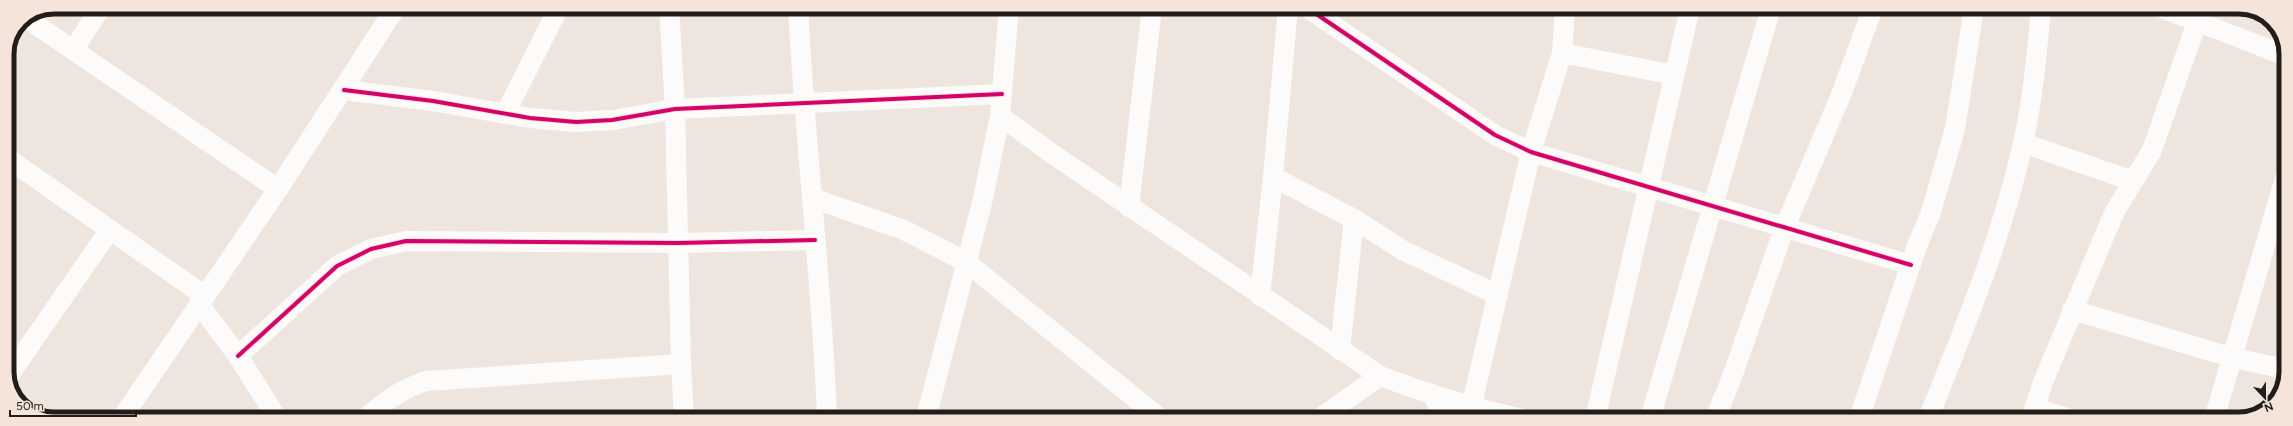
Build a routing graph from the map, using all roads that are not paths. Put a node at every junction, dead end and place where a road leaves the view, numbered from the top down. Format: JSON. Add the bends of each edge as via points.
{"nodes":[{"id":1,"x":96,"y":14,"type":"edge"},
{"id":2,"x":388,"y":14,"type":"edge"},
{"id":3,"x":555,"y":14,"type":"edge"},
{"id":4,"x":668,"y":14,"type":"edge"},
{"id":5,"x":798,"y":14,"type":"edge"},
{"id":6,"x":1008,"y":14,"type":"edge"},
{"id":7,"x":1151,"y":14,"type":"edge"},
{"id":8,"x":1287,"y":14,"type":"edge"},
{"id":9,"x":1315,"y":14,"type":"edge"},
{"id":10,"x":1565,"y":14,"type":"edge"},
{"id":11,"x":1689,"y":14,"type":"edge"},
{"id":12,"x":1769,"y":14,"type":"edge"},
{"id":13,"x":1871,"y":14,"type":"edge"},
{"id":14,"x":1973,"y":14,"type":"edge"},
{"id":15,"x":2040,"y":14,"type":"edge"},
{"id":16,"x":2200,"y":15,"type":"edge"},
{"id":17,"x":31,"y":21,"type":"edge"},
{"id":18,"x":74,"y":49,"type":"junction"},
{"id":19,"x":1562,"y":53,"type":"junction"},
{"id":20,"x":2279,"y":53,"type":"edge"},
{"id":21,"x":1674,"y":75,"type":"junction"},
{"id":22,"x":344,"y":90,"type":"junction"},
{"id":23,"x":1002,"y":94,"type":"junction"},
{"id":24,"x":803,"y":102,"type":"junction"},
{"id":25,"x":675,"y":109,"type":"junction"},
{"id":26,"x":505,"y":114,"type":"junction"},
{"id":27,"x":1000,"y":116,"type":"junction"},
{"id":28,"x":2023,"y":143,"type":"junction"},
{"id":29,"x":1531,"y":152,"type":"junction"},
{"id":30,"x":14,"y":163,"type":"edge"},
{"id":31,"x":1273,"y":177,"type":"junction"},
{"id":32,"x":2133,"y":181,"type":"junction"},
{"id":33,"x":1647,"y":188,"type":"junction"},
{"id":34,"x":278,"y":189,"type":"junction"},
{"id":35,"x":812,"y":198,"type":"junction"},
{"id":36,"x":2279,"y":199,"type":"edge"},
{"id":37,"x":1130,"y":206,"type":"junction"},
{"id":38,"x":1714,"y":207,"type":"junction"},
{"id":39,"x":1354,"y":219,"type":"junction"},
{"id":40,"x":1784,"y":229,"type":"junction"},
{"id":41,"x":109,"y":231,"type":"junction"},
{"id":42,"x":815,"y":240,"type":"junction"},
{"id":43,"x":678,"y":243,"type":"junction"},
{"id":44,"x":966,"y":262,"type":"junction"},
{"id":45,"x":1911,"y":265,"type":"junction"},
{"id":46,"x":1498,"y":295,"type":"junction"},
{"id":47,"x":1260,"y":296,"type":"junction"},
{"id":48,"x":202,"y":300,"type":"junction"},
{"id":49,"x":2072,"y":310,"type":"junction"},
{"id":50,"x":1340,"y":350,"type":"junction"},
{"id":51,"x":238,"y":356,"type":"junction"},
{"id":52,"x":2234,"y":358,"type":"junction"},
{"id":53,"x":681,"y":364,"type":"junction"},
{"id":54,"x":2279,"y":368,"type":"edge"},
{"id":55,"x":14,"y":369,"type":"edge"},
{"id":56,"x":1380,"y":376,"type":"junction"},
{"id":57,"x":1434,"y":397,"type":"junction"},
{"id":58,"x":1471,"y":408,"type":"junction"},
{"id":59,"x":126,"y":412,"type":"edge"},
{"id":60,"x":273,"y":412,"type":"edge"},
{"id":61,"x":373,"y":412,"type":"edge"},
{"id":62,"x":684,"y":412,"type":"edge"},
{"id":63,"x":827,"y":412,"type":"edge"},
{"id":64,"x":928,"y":412,"type":"edge"},
{"id":65,"x":1152,"y":412,"type":"edge"},
{"id":66,"x":1329,"y":412,"type":"edge"},
{"id":67,"x":1440,"y":412,"type":"edge"},
{"id":68,"x":1490,"y":412,"type":"edge"},
{"id":69,"x":1596,"y":412,"type":"edge"},
{"id":70,"x":1652,"y":412,"type":"edge"},
{"id":71,"x":1718,"y":412,"type":"edge"},
{"id":72,"x":1861,"y":412,"type":"edge"},
{"id":73,"x":1931,"y":412,"type":"edge"},
{"id":74,"x":2033,"y":412,"type":"edge"},
{"id":75,"x":2216,"y":412,"type":"edge"}],
"edges":[{"from":1,"to":18,"type":"street"},
{"from":2,"to":22,"type":"street"},
{"from":3,"to":26,"type":"street"},
{"from":4,"to":25,"type":"street"},
{"from":5,"to":24,"type":"street"},
{"from":6,"to":23,"type":"street"},
{"from":7,"to":37,"type":"street"},
{"from":8,"to":31,"type":"street"},
{"from":9,"to":29,"type":"street","via":[[1495,135]]},
{"from":10,"to":19,"type":"street"},
{"from":11,"to":21,"type":"street"},
{"from":12,"to":38,"type":"street"},
{"from":13,"to":40,"type":"street","via":[[1841,95]]},
{"from":14,"to":45,"type":"street","via":[[1955,130],[1931,212]]},
{"from":15,"to":28,"type":"street","via":[[2035,73]]},
{"from":16,"to":20,"type":"street"},
{"from":16,"to":32,"type":"street","via":[[2161,128],[2152,150]]},
{"from":17,"to":18,"type":"street"},
{"from":18,"to":34,"type":"street"},
{"from":19,"to":21,"type":"street"},
{"from":19,"to":29,"type":"street"},
{"from":21,"to":33,"type":"street"},
{"from":22,"to":26,"type":"street","via":[[434,101]]},
{"from":22,"to":34,"type":"street"},
{"from":23,"to":24,"type":"street"},
{"from":23,"to":27,"type":"street"},
{"from":24,"to":25,"type":"street"},
{"from":24,"to":35,"type":"street"},
{"from":25,"to":26,"type":"street","via":[[612,120],[576,122]]},
{"from":25,"to":43,"type":"street"},
{"from":27,"to":37,"type":"street"},
{"from":27,"to":44,"type":"street","via":[[982,203]]},
{"from":28,"to":32,"type":"street"},
{"from":28,"to":73,"type":"street","via":[[2003,217],[1958,345]]},
{"from":29,"to":33,"type":"street"},
{"from":29,"to":46,"type":"street"},
{"from":30,"to":41,"type":"street"},
{"from":31,"to":39,"type":"street"},
{"from":31,"to":47,"type":"street"},
{"from":32,"to":49,"type":"street","via":[[2114,213]]},
{"from":33,"to":38,"type":"street"},
{"from":33,"to":69,"type":"street"},
{"from":34,"to":48,"type":"street"},
{"from":35,"to":42,"type":"street"},
{"from":35,"to":44,"type":"street","via":[[904,230]]},
{"from":36,"to":52,"type":"street"},
{"from":37,"to":47,"type":"street"},
{"from":38,"to":40,"type":"street"},
{"from":38,"to":70,"type":"street"},
{"from":39,"to":46,"type":"street","via":[[1404,251]]},
{"from":39,"to":50,"type":"street"},
{"from":40,"to":45,"type":"street"},
{"from":40,"to":71,"type":"street"},
{"from":41,"to":48,"type":"street"},
{"from":41,"to":55,"type":"street"},
{"from":42,"to":43,"type":"street"},
{"from":42,"to":63,"type":"street"},
{"from":43,"to":51,"type":"street","via":[[406,241],[371,249],[337,266]]},
{"from":43,"to":53,"type":"street"},
{"from":44,"to":64,"type":"street"},
{"from":44,"to":65,"type":"street"},
{"from":45,"to":72,"type":"street"},
{"from":46,"to":58,"type":"street"},
{"from":47,"to":50,"type":"street"},
{"from":48,"to":51,"type":"street"},
{"from":48,"to":59,"type":"street"},
{"from":49,"to":52,"type":"street"},
{"from":49,"to":74,"type":"street"},
{"from":50,"to":56,"type":"street"},
{"from":51,"to":60,"type":"street"},
{"from":52,"to":54,"type":"street"},
{"from":52,"to":75,"type":"street"},
{"from":53,"to":61,"type":"street","via":[[426,381],[406,388]]},
{"from":53,"to":62,"type":"street"},
{"from":56,"to":57,"type":"street"},
{"from":56,"to":66,"type":"street"},
{"from":57,"to":58,"type":"street"},
{"from":57,"to":67,"type":"street"},
{"from":58,"to":68,"type":"street"}]}
